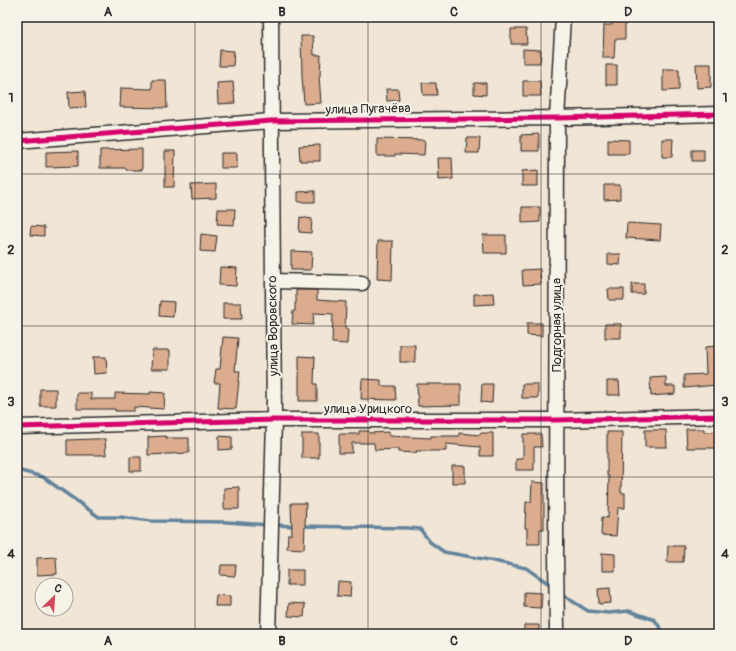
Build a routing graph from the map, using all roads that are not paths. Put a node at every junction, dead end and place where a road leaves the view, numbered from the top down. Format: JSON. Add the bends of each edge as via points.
{"nodes":[{"id":1,"x":271,"y":17,"type":"edge"},
{"id":2,"x":563,"y":17,"type":"edge"},
{"id":3,"x":719,"y":114,"type":"edge"},
{"id":4,"x":557,"y":118,"type":"junction"},
{"id":5,"x":271,"y":121,"type":"junction"},
{"id":6,"x":17,"y":140,"type":"edge"},
{"id":7,"x":273,"y":281,"type":"junction"},
{"id":8,"x":362,"y":283,"type":"dead end"},
{"id":9,"x":719,"y":416,"type":"edge"},
{"id":10,"x":274,"y":420,"type":"junction"},
{"id":11,"x":556,"y":420,"type":"junction"},
{"id":12,"x":17,"y":427,"type":"edge"},
{"id":13,"x":268,"y":634,"type":"edge"},
{"id":14,"x":557,"y":634,"type":"edge"}],
"edges":[{"from":1,"to":5,"type":"street","name":"улица Воровского"},
{"from":2,"to":4,"type":"street","name":"Подгорная улица"},
{"from":3,"to":4,"type":"street","name":"улица Пугачёва"},
{"from":4,"to":5,"type":"street","name":"улица Пугачёва"},
{"from":4,"to":11,"type":"street","name":"Подгорная улица"},
{"from":5,"to":6,"type":"street","name":"улица Пугачёва"},
{"from":5,"to":7,"type":"street","name":"улица Воровского"},
{"from":7,"to":8,"type":"street"},
{"from":7,"to":10,"type":"street","name":"улица Воровского"},
{"from":9,"to":11,"type":"street","name":"улица Урицкого"},
{"from":10,"to":11,"type":"street","name":"улица Урицкого"},
{"from":10,"to":12,"type":"street","name":"улица Урицкого"},
{"from":10,"to":13,"type":"street","name":"улица Воровского"},
{"from":11,"to":14,"type":"street","name":"Подгорная улица"}]}
